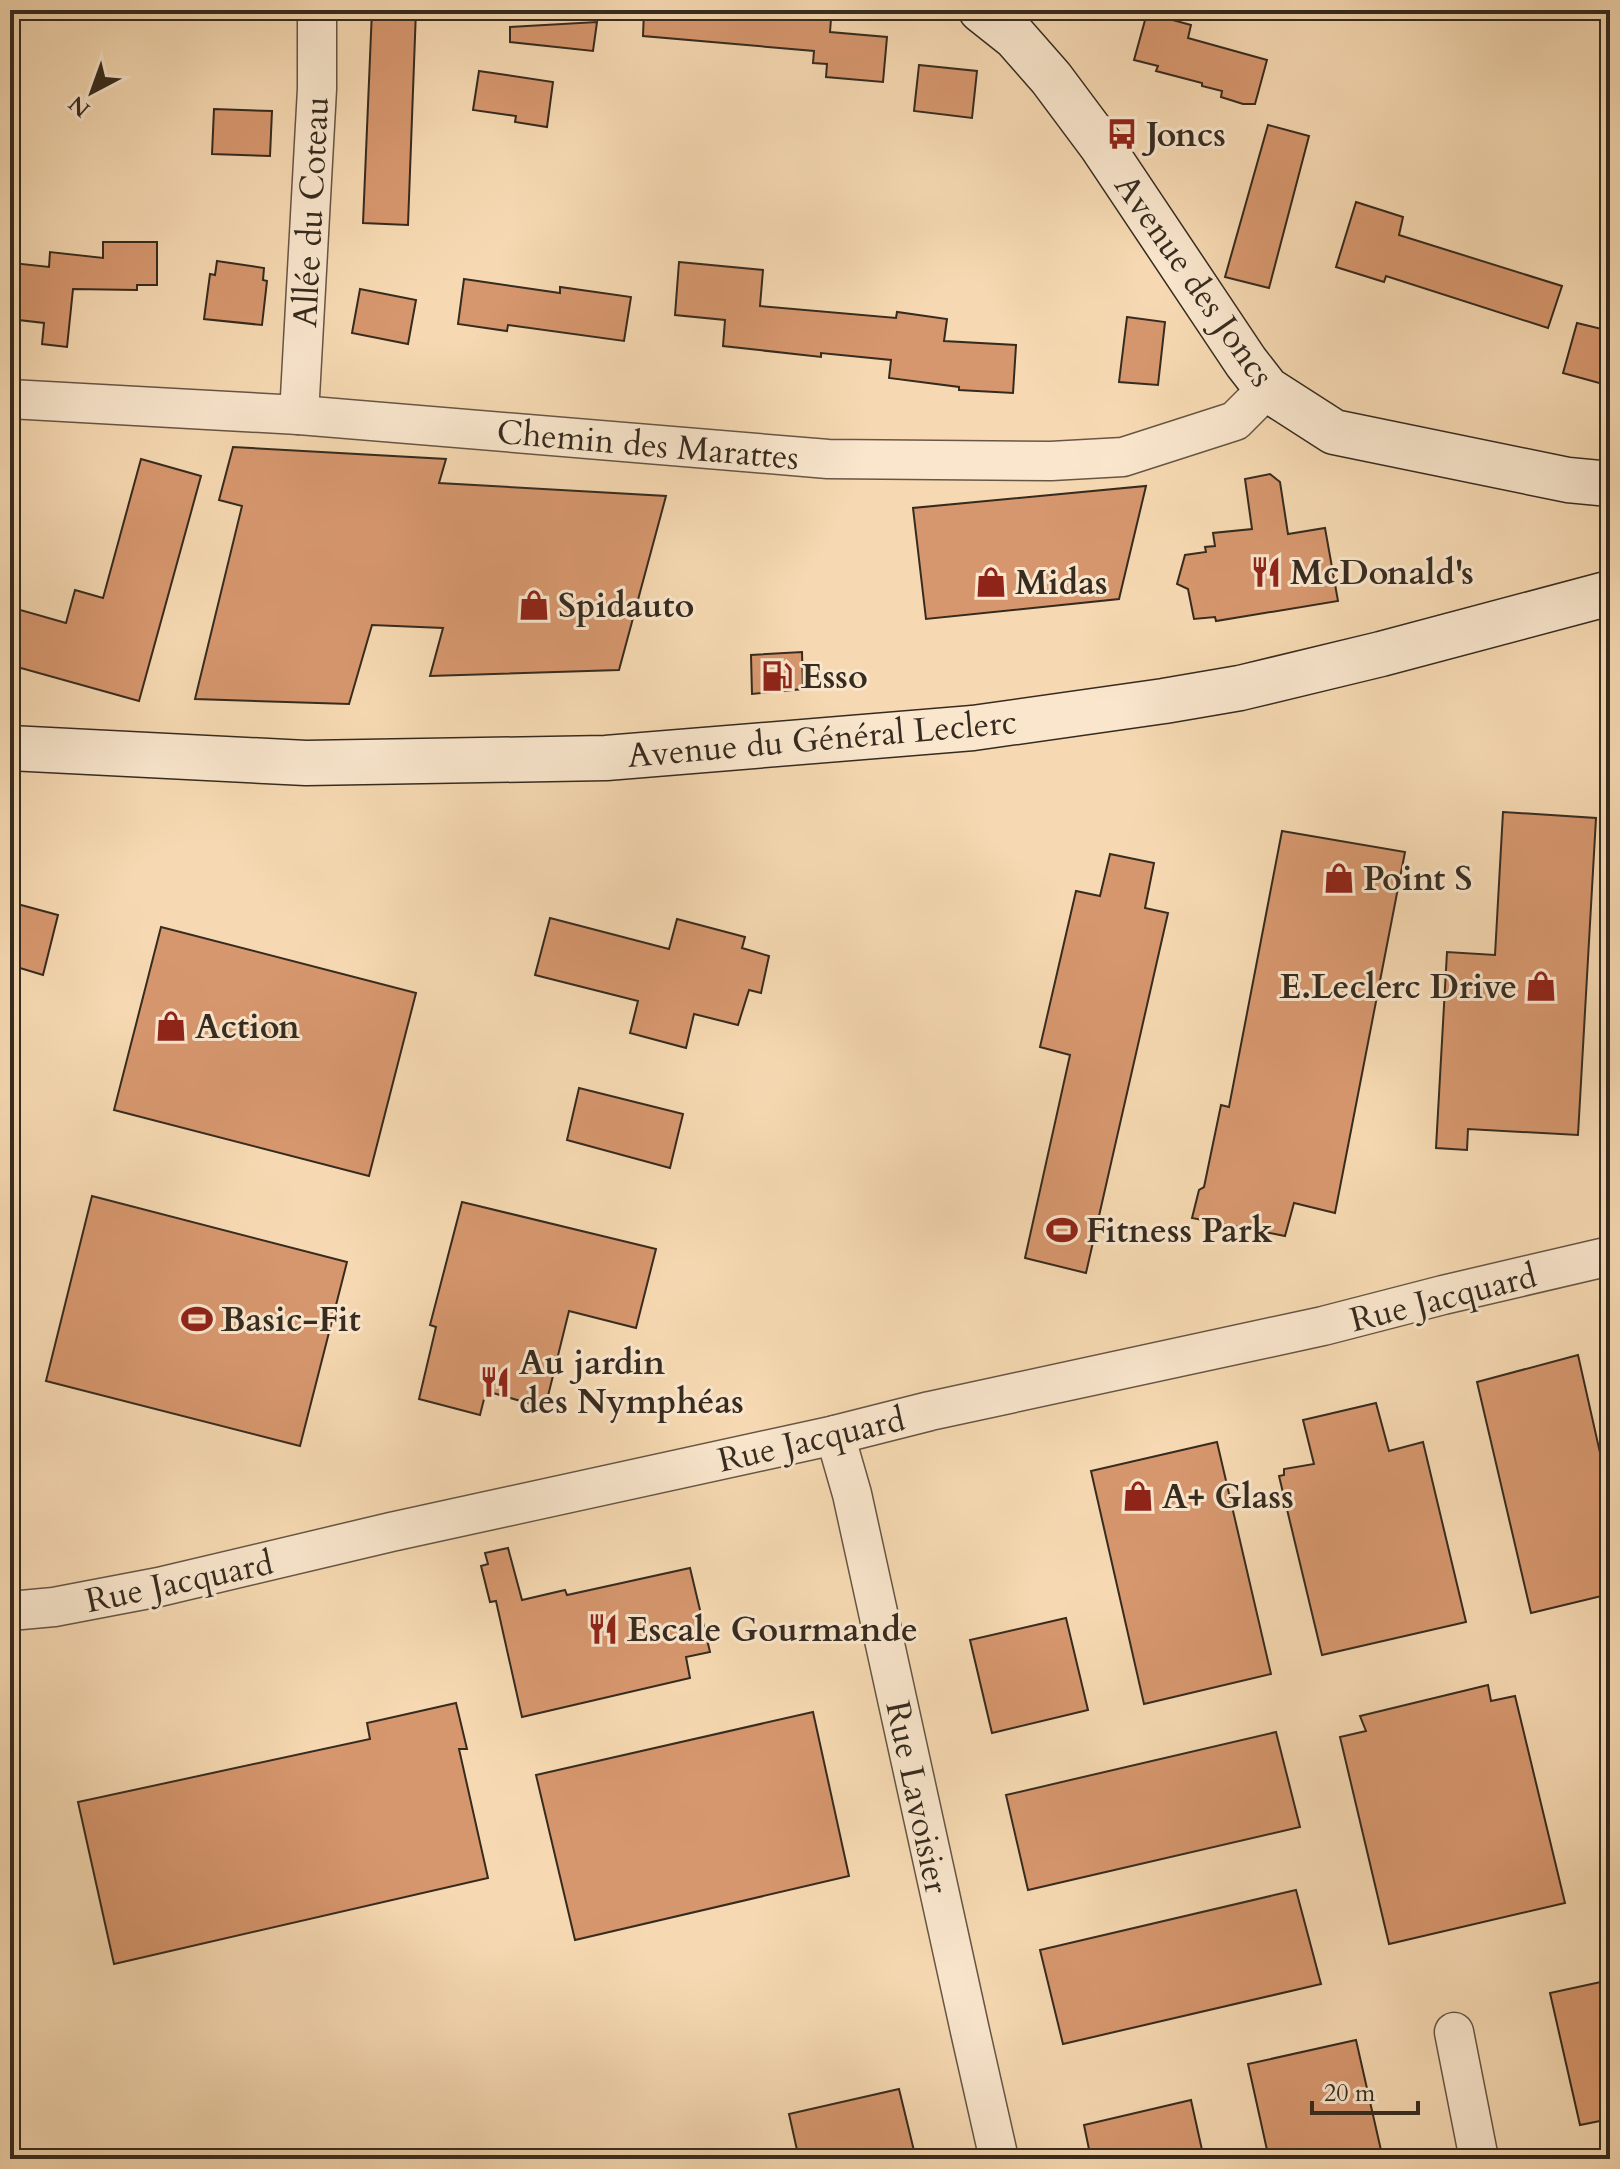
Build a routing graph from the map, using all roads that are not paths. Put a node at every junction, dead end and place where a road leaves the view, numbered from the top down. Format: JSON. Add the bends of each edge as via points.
{"nodes":[{"id":1,"x":317,"y":10,"type":"edge"},
{"id":2,"x":981,"y":10,"type":"edge"},
{"id":3,"x":1267,"y":389,"type":"junction"},
{"id":4,"x":10,"y":399,"type":"edge"},
{"id":5,"x":299,"y":415,"type":"junction"},
{"id":6,"x":1610,"y":484,"type":"edge"},
{"id":7,"x":1610,"y":593,"type":"edge"},
{"id":8,"x":14,"y":748,"type":"edge"},
{"id":9,"x":1610,"y":1256,"type":"edge"},
{"id":10,"x":835,"y":1435,"type":"junction"},
{"id":11,"x":10,"y":1611,"type":"edge"},
{"id":12,"x":1454,"y":2032,"type":"dead end"},
{"id":13,"x":999,"y":2159,"type":"edge"},
{"id":14,"x":1479,"y":2159,"type":"edge"}],
"edges":[{"from":1,"to":5,"type":"street","name":"Allée du Coteau"},
{"from":2,"to":3,"type":"main road","name":"Avenue des Joncs","via":[[1015,37],[1051,78]]},
{"from":3,"to":5,"type":"street","name":"Chemin des Marattes","via":[[1235,421],[1123,457],[1051,461],[828,459]]},
{"from":3,"to":6,"type":"main road","name":"Avenue des Joncs","via":[[1334,432]]},
{"from":4,"to":5,"type":"street","name":"Chemin des Marattes"},
{"from":7,"to":8,"type":"main road","name":"Avenue du Général Leclerc","via":[[1240,688],[973,728],[606,758],[306,763]]},
{"from":9,"to":10,"type":"street","name":"Rue Jacquard"},
{"from":10,"to":11,"type":"street","name":"Rue Jacquard","via":[[159,1587]]},
{"from":10,"to":13,"type":"street","name":"Rue Lavoisier"},
{"from":12,"to":14,"type":"street"}]}
